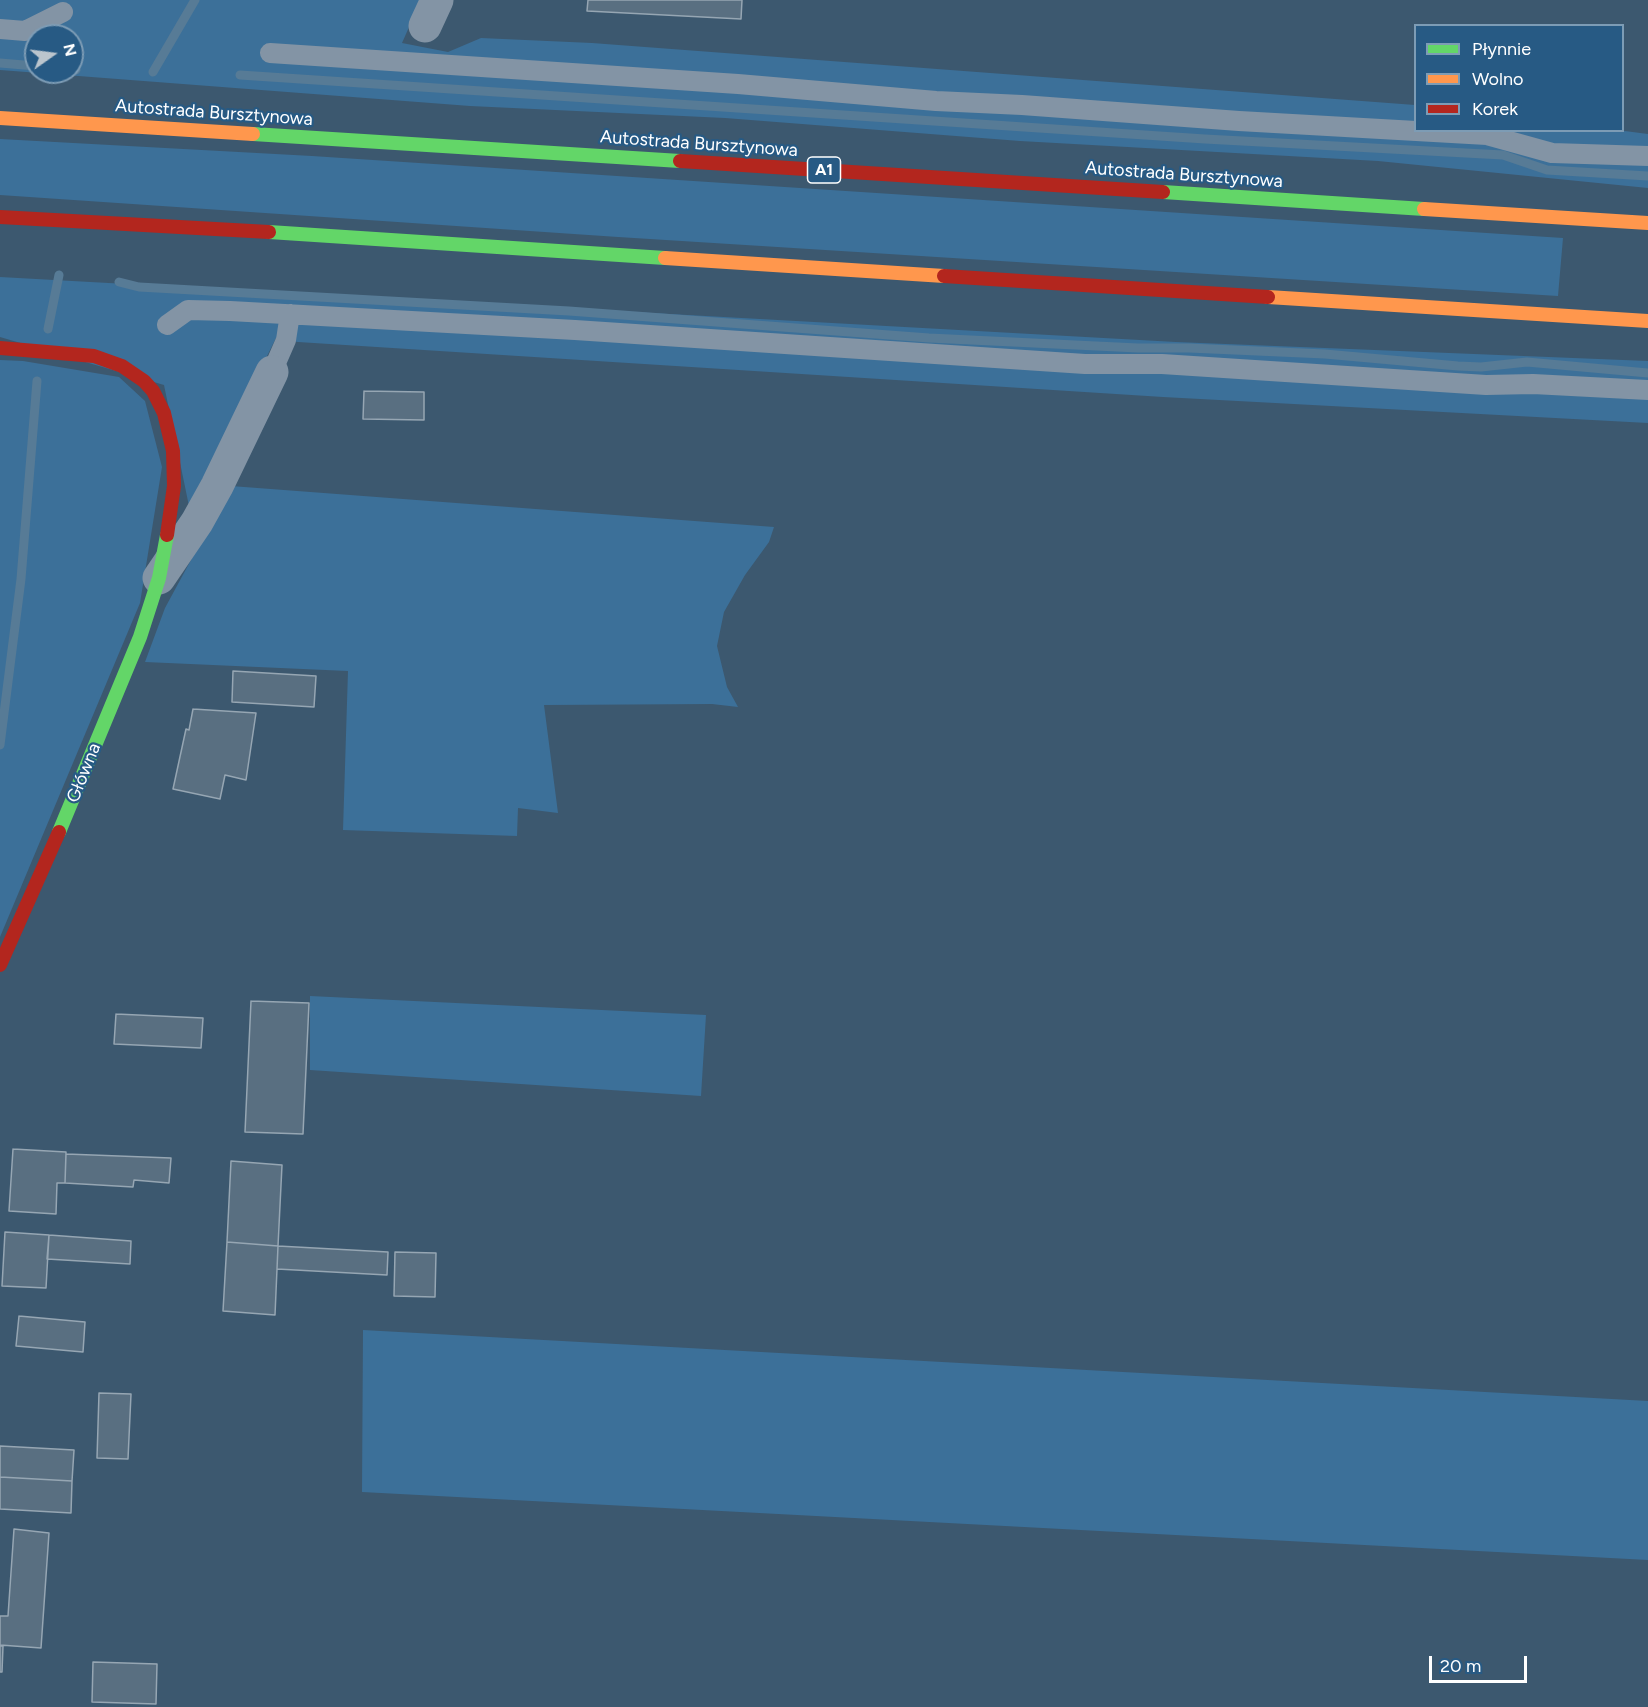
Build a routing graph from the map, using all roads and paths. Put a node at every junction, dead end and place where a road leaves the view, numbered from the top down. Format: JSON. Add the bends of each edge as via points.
{"nodes":[{"id":1,"x":63,"y":12,"type":"dead end"},
{"id":2,"x":431,"y":13,"type":"edge"},
{"id":3,"x":0,"y":29,"type":"edge"},
{"id":4,"x":270,"y":53,"type":"dead end"},
{"id":5,"x":419,"y":63,"type":"junction"},
{"id":6,"x":0,"y":118,"type":"edge"},
{"id":7,"x":1414,"y":130,"type":"edge"},
{"id":8,"x":1438,"y":132,"type":"edge"},
{"id":9,"x":1648,"y":156,"type":"edge"},
{"id":10,"x":0,"y":217,"type":"edge"},
{"id":11,"x":1648,"y":223,"type":"edge"},
{"id":12,"x":290,"y":314,"type":"junction"},
{"id":13,"x":1648,"y":321,"type":"edge"},
{"id":14,"x":167,"y":325,"type":"dead end"},
{"id":15,"x":0,"y":348,"type":"edge"},
{"id":16,"x":272,"y":372,"type":"joint"},
{"id":17,"x":1648,"y":390,"type":"edge"},
{"id":18,"x":159,"y":578,"type":"junction"},
{"id":19,"x":0,"y":965,"type":"edge"}],
"edges":[{"from":1,"to":3,"type":"lane","via":[[25,31]]},
{"from":2,"to":5,"type":"lane"},
{"from":4,"to":5,"type":"lane"},
{"from":5,"to":7,"type":"lane"},
{"from":6,"to":11,"type":"main road","name":"Autostrada Bursztynowa","number":"A1"},
{"from":8,"to":9,"type":"lane","via":[[1487,135],[1552,153]]},
{"from":10,"to":13,"type":"main road"},
{"from":12,"to":14,"type":"lane","via":[[188,310]]},
{"from":12,"to":16,"type":"lane","via":[[286,340]]},
{"from":12,"to":17,"type":"lane","via":[[1085,364],[1173,365],[1478,385]]},
{"from":15,"to":18,"type":"main road","name":"Główna","via":[[94,356],[122,366],[153,391],[164,413],[173,451],[174,486]]},
{"from":16,"to":18,"type":"street","name":"Główna","via":[[198,522]]},
{"from":18,"to":19,"type":"main road","name":"Główna","via":[[140,637],[74,799]]}]}
